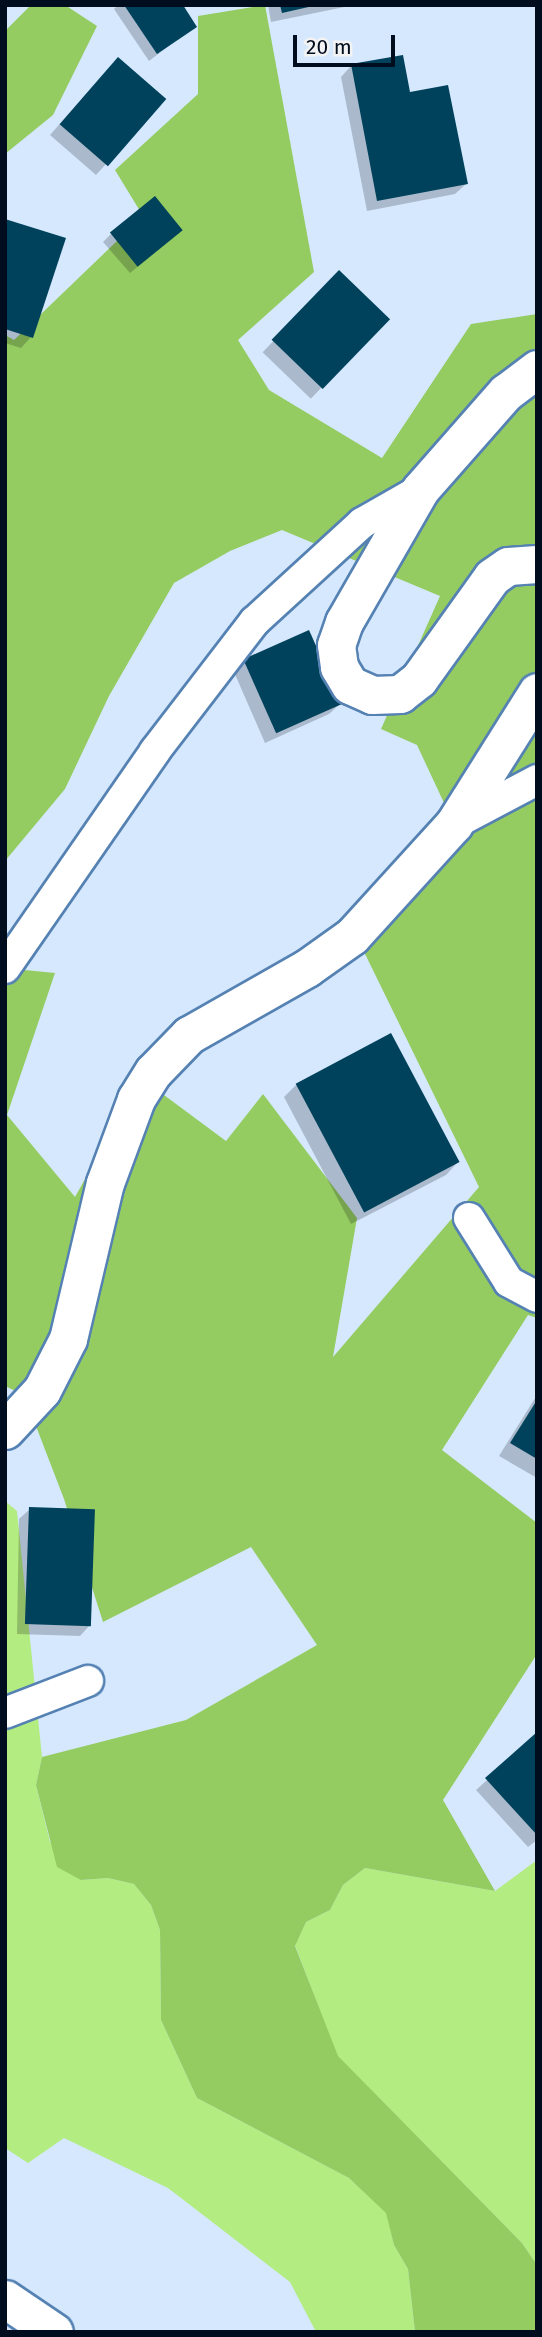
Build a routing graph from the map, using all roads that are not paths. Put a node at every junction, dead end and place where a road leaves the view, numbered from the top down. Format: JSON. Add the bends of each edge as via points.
{"nodes":[{"id":1,"x":537,"y":369,"type":"edge"},
{"id":2,"x":420,"y":490,"type":"junction"},
{"id":3,"x":537,"y":564,"type":"edge"},
{"id":4,"x":537,"y":692,"type":"edge"},
{"id":5,"x":537,"y":780,"type":"edge"},
{"id":6,"x":454,"y":824,"type":"junction"},
{"id":7,"x":5,"y":968,"type":"edge"},
{"id":8,"x":469,"y":1218,"type":"dead end"},
{"id":9,"x":537,"y":1297,"type":"edge"},
{"id":10,"x":5,"y":1430,"type":"edge"},
{"id":11,"x":88,"y":1681,"type":"dead end"},
{"id":12,"x":5,"y":1713,"type":"edge"},
{"id":13,"x":5,"y":2299,"type":"edge"},
{"id":14,"x":54,"y":2332,"type":"edge"}],
"edges":[{"from":1,"to":2,"type":"street","via":[[506,392]]},
{"from":2,"to":3,"type":"street","via":[[344,622],[336,645],[339,667],[350,685],[372,695],[400,694],[419,679],[492,578],[508,566]]},
{"from":2,"to":7,"type":"street","via":[[362,523],[254,622],[155,751]]},
{"from":4,"to":6,"type":"street"},
{"from":5,"to":6,"type":"street"},
{"from":6,"to":10,"type":"street","via":[[352,936],[307,968],[190,1035],[153,1072],[136,1099],[105,1183],[68,1339],[42,1390]]},
{"from":8,"to":9,"type":"street","via":[[509,1282]]},
{"from":11,"to":12,"type":"street"},
{"from":13,"to":14,"type":"street"}]}
